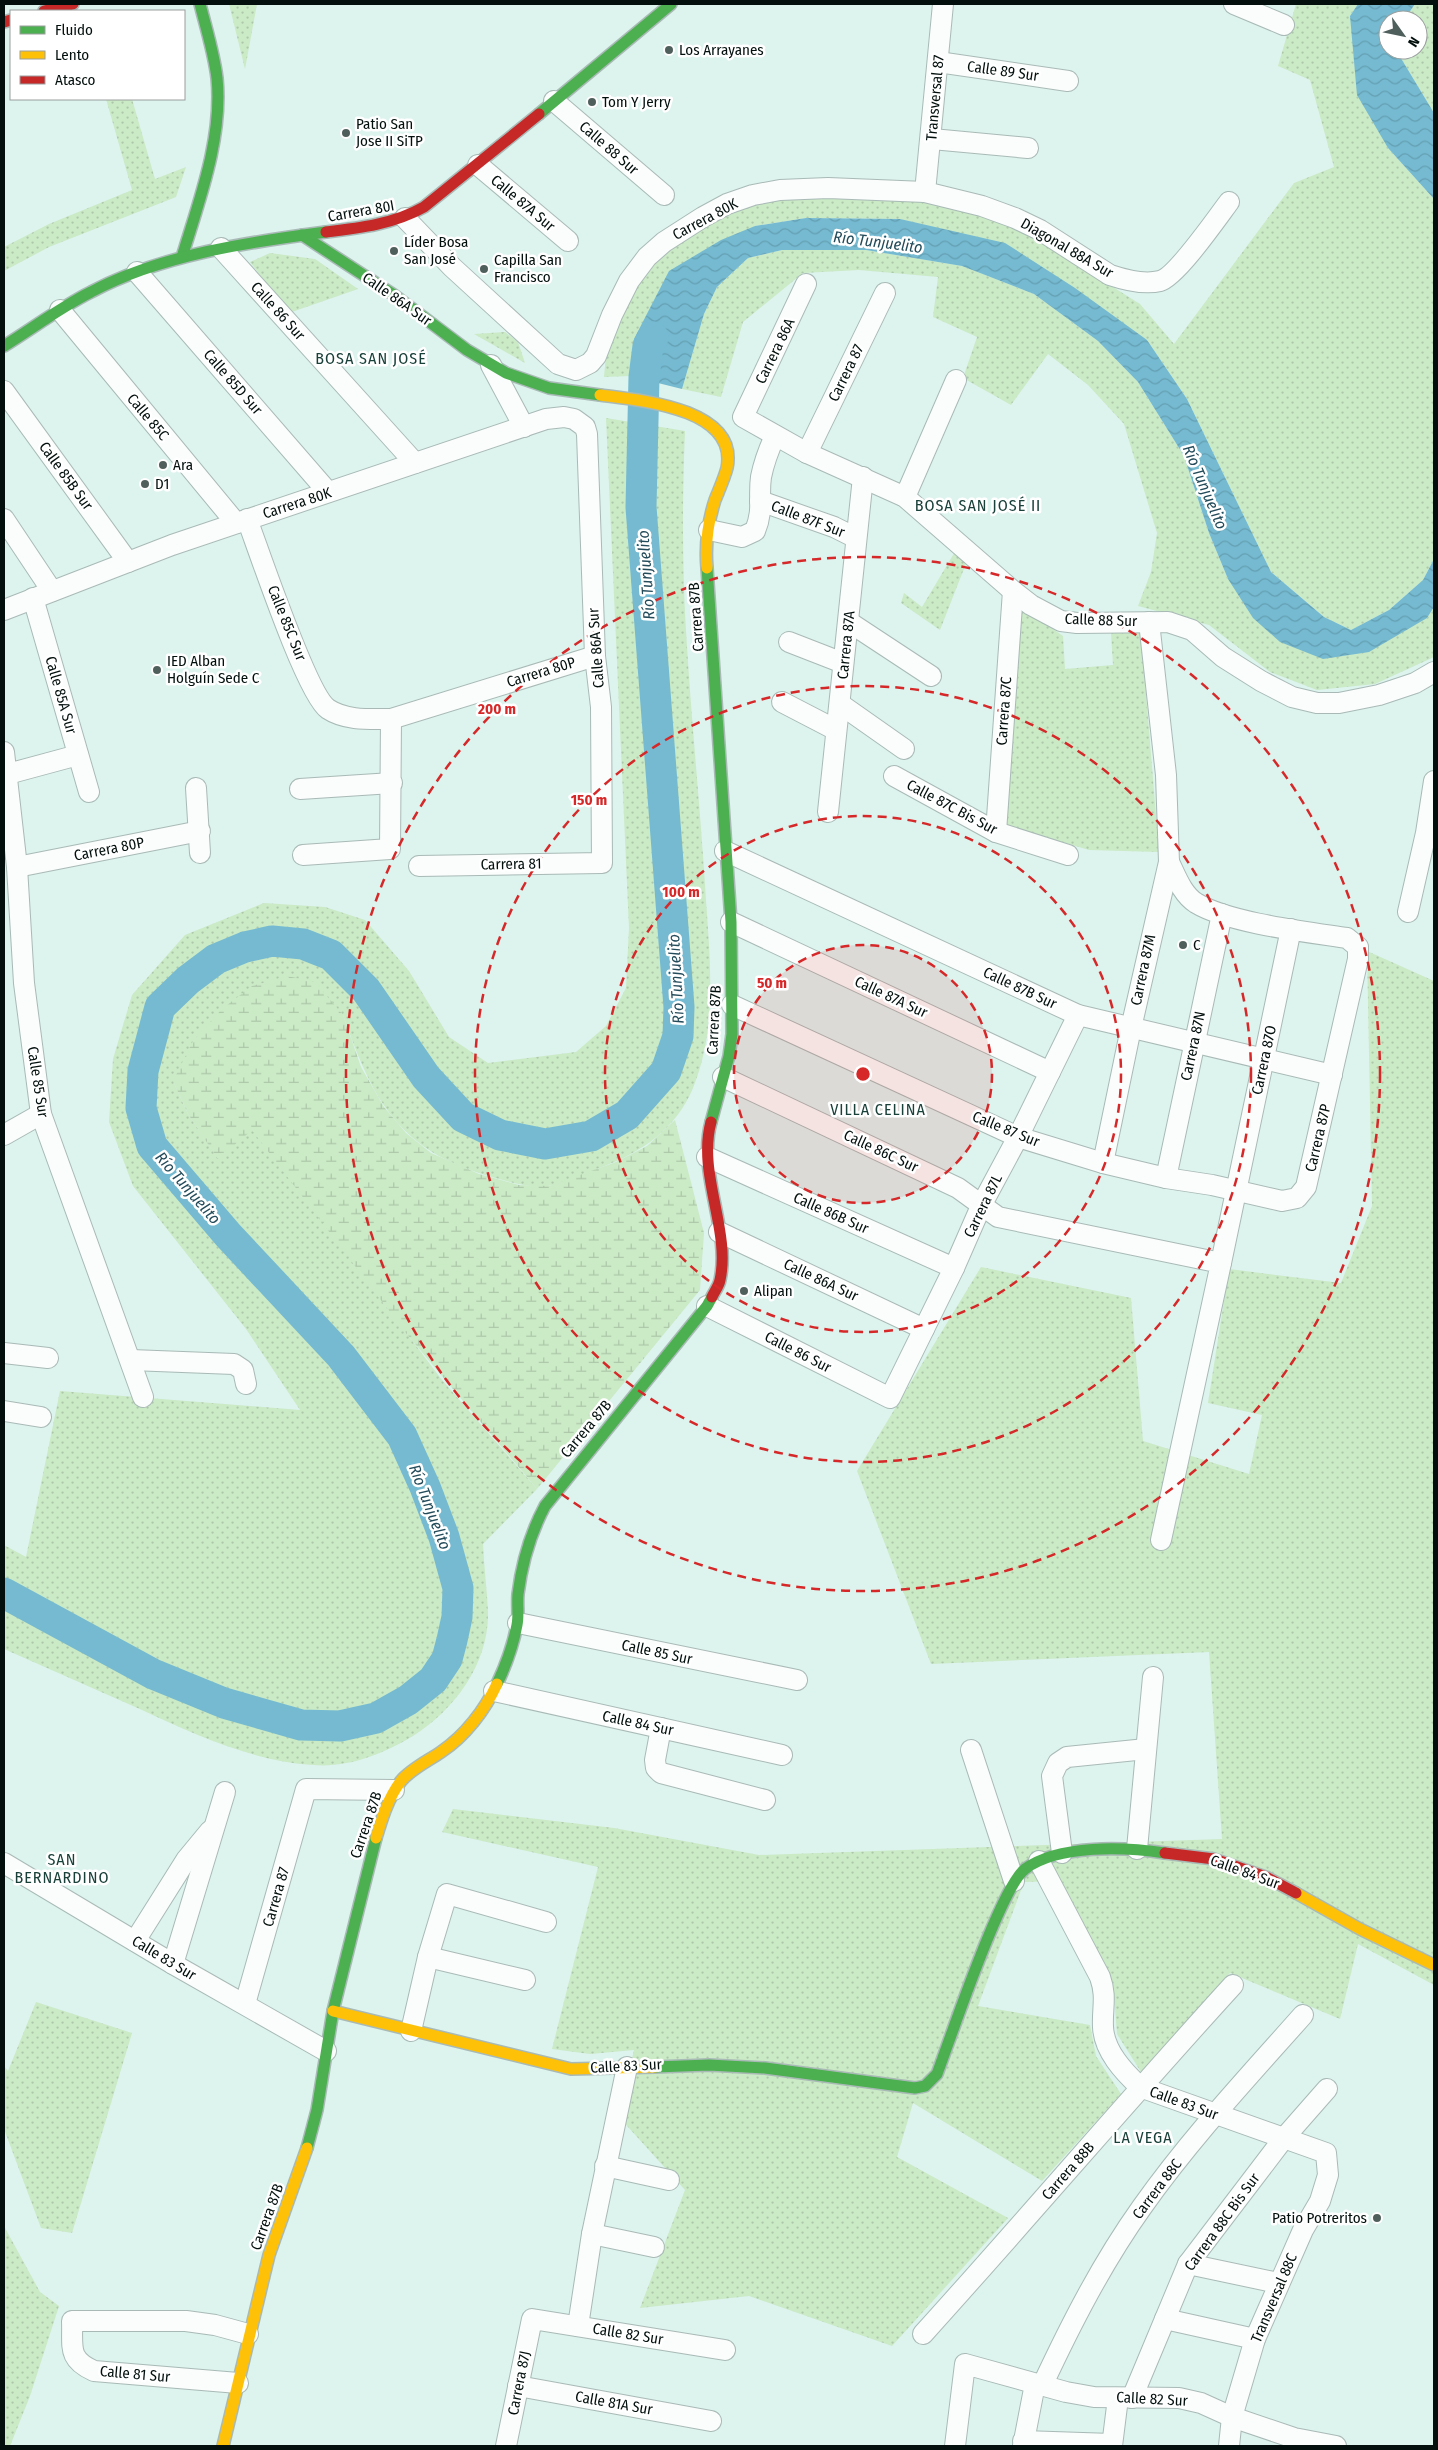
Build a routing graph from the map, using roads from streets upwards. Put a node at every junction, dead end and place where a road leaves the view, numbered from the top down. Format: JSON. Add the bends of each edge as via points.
{"nodes":[{"id":1,"x":73,"y":4,"type":"edge"},
{"id":2,"x":200,"y":4,"type":"edge"},
{"id":3,"x":672,"y":4,"type":"edge"},
{"id":4,"x":943,"y":4,"type":"edge"},
{"id":5,"x":1234,"y":4,"type":"edge"},
{"id":6,"x":48,"y":10,"type":"edge"},
{"id":7,"x":1284,"y":24,"type":"dead end"},
{"id":8,"x":938,"y":62,"type":"junction"},
{"id":9,"x":1068,"y":80,"type":"dead end"},
{"id":10,"x":554,"y":101,"type":"junction"},
{"id":11,"x":932,"y":139,"type":"junction"},
{"id":12,"x":1028,"y":148,"type":"dead end"},
{"id":13,"x":478,"y":165,"type":"junction"},
{"id":14,"x":924,"y":192,"type":"junction"},
{"id":15,"x":664,"y":195,"type":"dead end"},
{"id":16,"x":1229,"y":202,"type":"dead end"},
{"id":17,"x":405,"y":218,"type":"junction"},
{"id":18,"x":302,"y":235,"type":"junction"},
{"id":19,"x":568,"y":241,"type":"dead end"},
{"id":20,"x":221,"y":248,"type":"junction"},
{"id":21,"x":182,"y":257,"type":"junction"},
{"id":22,"x":137,"y":272,"type":"junction"},
{"id":23,"x":806,"y":284,"type":"dead end"},
{"id":24,"x":885,"y":293,"type":"dead end"},
{"id":25,"x":60,"y":310,"type":"junction"},
{"id":26,"x":4,"y":346,"type":"edge"},
{"id":27,"x":491,"y":365,"type":"junction"},
{"id":28,"x":956,"y":380,"type":"dead end"},
{"id":29,"x":4,"y":391,"type":"edge"},
{"id":30,"x":684,"y":410,"type":"joint"},
{"id":31,"x":743,"y":417,"type":"joint"},
{"id":32,"x":524,"y":427,"type":"junction"},
{"id":33,"x":586,"y":434,"type":"joint"},
{"id":34,"x":776,"y":436,"type":"junction"},
{"id":35,"x":807,"y":453,"type":"junction"},
{"id":36,"x":415,"y":463,"type":"junction"},
{"id":37,"x":863,"y":477,"type":"junction"},
{"id":38,"x":328,"y":492,"type":"junction"},
{"id":39,"x":905,"y":497,"type":"junction"},
{"id":40,"x":760,"y":501,"type":"junction"},
{"id":41,"x":4,"y":519,"type":"edge"},
{"id":42,"x":241,"y":521,"type":"junction"},
{"id":43,"x":709,"y":530,"type":"junction"},
{"id":44,"x":856,"y":538,"type":"junction"},
{"id":45,"x":128,"y":562,"type":"junction"},
{"id":46,"x":52,"y":591,"type":"junction"},
{"id":47,"x":1013,"y":591,"type":"junction"},
{"id":48,"x":33,"y":598,"type":"junction"},
{"id":49,"x":4,"y":610,"type":"edge"},
{"id":50,"x":849,"y":622,"type":"junction"},
{"id":51,"x":1149,"y":622,"type":"junction"},
{"id":52,"x":789,"y":642,"type":"dead end"},
{"id":53,"x":595,"y":656,"type":"junction"},
{"id":54,"x":844,"y":663,"type":"junction"},
{"id":55,"x":1434,"y":672,"type":"edge"},
{"id":56,"x":931,"y":676,"type":"dead end"},
{"id":57,"x":782,"y":702,"type":"dead end"},
{"id":58,"x":840,"y":704,"type":"junction"},
{"id":59,"x":342,"y":715,"type":"joint"},
{"id":60,"x":391,"y":719,"type":"junction"},
{"id":61,"x":836,"y":730,"type":"junction"},
{"id":62,"x":904,"y":749,"type":"dead end"},
{"id":63,"x":4,"y":752,"type":"edge"},
{"id":64,"x":78,"y":755,"type":"junction"},
{"id":65,"x":5,"y":774,"type":"edge"},
{"id":66,"x":894,"y":776,"type":"dead end"},
{"id":67,"x":1434,"y":781,"type":"edge"},
{"id":68,"x":392,"y":783,"type":"junction"},
{"id":69,"x":196,"y":788,"type":"dead end"},
{"id":70,"x":300,"y":789,"type":"dead end"},
{"id":71,"x":88,"y":792,"type":"dead end"},
{"id":72,"x":828,"y":812,"type":"dead end"},
{"id":73,"x":200,"y":831,"type":"junction"},
{"id":74,"x":996,"y":832,"type":"junction"},
{"id":75,"x":725,"y":850,"type":"junction"},
{"id":76,"x":200,"y":853,"type":"dead end"},
{"id":77,"x":303,"y":855,"type":"dead end"},
{"id":78,"x":1068,"y":855,"type":"dead end"},
{"id":79,"x":1169,"y":862,"type":"junction"},
{"id":80,"x":602,"y":863,"type":"joint"},
{"id":81,"x":419,"y":866,"type":"dead end"},
{"id":82,"x":18,"y":867,"type":"junction"},
{"id":83,"x":1408,"y":912,"type":"dead end"},
{"id":84,"x":1222,"y":914,"type":"junction"},
{"id":85,"x":731,"y":922,"type":"junction"},
{"id":86,"x":1291,"y":929,"type":"junction"},
{"id":87,"x":732,"y":1004,"type":"junction"},
{"id":88,"x":1078,"y":1015,"type":"junction"},
{"id":89,"x":1131,"y":1028,"type":"junction"},
{"id":90,"x":1193,"y":1042,"type":"junction"},
{"id":91,"x":1265,"y":1058,"type":"junction"},
{"id":92,"x":1050,"y":1072,"type":"junction"},
{"id":93,"x":1332,"y":1074,"type":"junction"},
{"id":94,"x":723,"y":1077,"type":"junction"},
{"id":95,"x":41,"y":1114,"type":"junction"},
{"id":96,"x":4,"y":1135,"type":"edge"},
{"id":97,"x":1018,"y":1137,"type":"junction"},
{"id":98,"x":707,"y":1157,"type":"junction"},
{"id":99,"x":1103,"y":1163,"type":"junction"},
{"id":100,"x":1166,"y":1178,"type":"junction"},
{"id":101,"x":1237,"y":1191,"type":"junction"},
{"id":102,"x":1297,"y":1198,"type":"joint"},
{"id":103,"x":982,"y":1204,"type":"junction"},
{"id":104,"x":719,"y":1232,"type":"junction"},
{"id":105,"x":1221,"y":1263,"type":"junction"},
{"id":106,"x":954,"y":1268,"type":"junction"},
{"id":107,"x":707,"y":1306,"type":"junction"},
{"id":108,"x":924,"y":1329,"type":"junction"},
{"id":109,"x":4,"y":1353,"type":"edge"},
{"id":110,"x":48,"y":1358,"type":"dead end"},
{"id":111,"x":131,"y":1360,"type":"junction"},
{"id":112,"x":246,"y":1384,"type":"dead end"},
{"id":113,"x":143,"y":1397,"type":"dead end"},
{"id":114,"x":890,"y":1398,"type":"joint"},
{"id":115,"x":4,"y":1411,"type":"edge"},
{"id":116,"x":41,"y":1417,"type":"dead end"},
{"id":117,"x":1161,"y":1540,"type":"dead end"},
{"id":118,"x":518,"y":1623,"type":"junction"},
{"id":119,"x":1154,"y":1677,"type":"dead end"},
{"id":120,"x":797,"y":1680,"type":"dead end"},
{"id":121,"x":494,"y":1691,"type":"junction"},
{"id":122,"x":661,"y":1728,"type":"junction"},
{"id":123,"x":1146,"y":1749,"type":"junction"},
{"id":124,"x":972,"y":1750,"type":"dead end"},
{"id":125,"x":782,"y":1755,"type":"dead end"},
{"id":126,"x":394,"y":1790,"type":"junction"},
{"id":127,"x":225,"y":1792,"type":"dead end"},
{"id":128,"x":765,"y":1800,"type":"dead end"},
{"id":129,"x":215,"y":1826,"type":"junction"},
{"id":130,"x":1136,"y":1849,"type":"junction"},
{"id":131,"x":1062,"y":1853,"type":"junction"},
{"id":132,"x":1039,"y":1861,"type":"junction"},
{"id":133,"x":4,"y":1863,"type":"edge"},
{"id":134,"x":1014,"y":1881,"type":"junction"},
{"id":135,"x":546,"y":1922,"type":"dead end"},
{"id":136,"x":135,"y":1941,"type":"junction"},
{"id":137,"x":428,"y":1957,"type":"junction"},
{"id":138,"x":173,"y":1964,"type":"junction"},
{"id":139,"x":1434,"y":1966,"type":"edge"},
{"id":140,"x":525,"y":1980,"type":"dead end"},
{"id":141,"x":1233,"y":1985,"type":"dead end"},
{"id":142,"x":245,"y":2004,"type":"junction"},
{"id":143,"x":333,"y":2011,"type":"junction"},
{"id":144,"x":1303,"y":2015,"type":"dead end"},
{"id":145,"x":411,"y":2030,"type":"junction"},
{"id":146,"x":326,"y":2051,"type":"junction"},
{"id":147,"x":627,"y":2067,"type":"junction"},
{"id":148,"x":1140,"y":2087,"type":"junction"},
{"id":149,"x":1327,"y":2089,"type":"dead end"},
{"id":150,"x":1215,"y":2114,"type":"junction"},
{"id":151,"x":1284,"y":2138,"type":"junction"},
{"id":152,"x":1326,"y":2153,"type":"joint"},
{"id":153,"x":606,"y":2166,"type":"junction"},
{"id":154,"x":669,"y":2180,"type":"dead end"},
{"id":155,"x":592,"y":2234,"type":"junction"},
{"id":156,"x":654,"y":2247,"type":"dead end"},
{"id":157,"x":1188,"y":2264,"type":"junction"},
{"id":158,"x":1278,"y":2284,"type":"junction"},
{"id":159,"x":532,"y":2319,"type":"joint"},
{"id":160,"x":1165,"y":2319,"type":"junction"},
{"id":161,"x":578,"y":2326,"type":"junction"},
{"id":162,"x":248,"y":2334,"type":"junction"},
{"id":163,"x":922,"y":2334,"type":"dead end"},
{"id":164,"x":1255,"y":2339,"type":"junction"},
{"id":165,"x":725,"y":2350,"type":"dead end"},
{"id":166,"x":238,"y":2383,"type":"junction"},
{"id":167,"x":1038,"y":2385,"type":"junction"},
{"id":168,"x":518,"y":2386,"type":"junction"},
{"id":169,"x":1125,"y":2398,"type":"junction"},
{"id":170,"x":1232,"y":2417,"type":"junction"},
{"id":171,"x":710,"y":2421,"type":"dead end"},
{"id":172,"x":1023,"y":2443,"type":"edge"},
{"id":173,"x":1112,"y":2445,"type":"edge"},
{"id":174,"x":223,"y":2446,"type":"edge"},
{"id":175,"x":506,"y":2446,"type":"edge"},
{"id":176,"x":955,"y":2446,"type":"edge"},
{"id":177,"x":1229,"y":2446,"type":"edge"},
{"id":178,"x":1336,"y":2446,"type":"edge"}],
"edges":[{"from":1,"to":6,"type":"street"},
{"from":2,"to":21,"type":"street","via":[[217,79],[217,101],[207,165]]},
{"from":3,"to":10,"type":"street","name":"Carrera 80I"},
{"from":4,"to":8,"type":"street","name":"Transversal 87"},
{"from":5,"to":7,"type":"street"},
{"from":8,"to":9,"type":"street","name":"Calle 89 Sur"},
{"from":8,"to":11,"type":"street","name":"Transversal 87"},
{"from":10,"to":13,"type":"street","name":"Carrera 80I"},
{"from":10,"to":15,"type":"street","name":"Calle 88 Sur"},
{"from":11,"to":12,"type":"street"},
{"from":11,"to":14,"type":"street","name":"Transversal 87"},
{"from":13,"to":17,"type":"street","name":"Carrera 80I"},
{"from":13,"to":19,"type":"street","name":"Calle 87A Sur"},
{"from":14,"to":16,"type":"street","name":"Diagonal 88A Sur","via":[[1015,218],[1110,275],[1150,282],[1167,278]]},
{"from":14,"to":17,"type":"street","name":"Carrera 80K","via":[[828,188],[780,190],[727,204],[664,242],[647,257],[612,315],[596,356],[590,364],[576,370],[558,364],[452,268]]},
{"from":17,"to":18,"type":"street","name":"Carrera 80I"},
{"from":18,"to":20,"type":"street","name":"Carrera 80I"},
{"from":18,"to":27,"type":"street","name":"Calle 86A Sur"},
{"from":20,"to":21,"type":"street","name":"Carrera 80I"},
{"from":20,"to":36,"type":"street","name":"Calle 86 Sur"},
{"from":21,"to":22,"type":"street","name":"Carrera 80I"},
{"from":22,"to":25,"type":"street","name":"Carrera 80I","via":[[109,283]]},
{"from":22,"to":38,"type":"street","name":"Calle 85D Sur"},
{"from":23,"to":31,"type":"street","name":"Carrera 86A"},
{"from":24,"to":35,"type":"street","name":"Carrera 87"},
{"from":25,"to":26,"type":"street","name":"Carrera 80I"},
{"from":25,"to":42,"type":"street","name":"Calle 85C"},
{"from":27,"to":30,"type":"street","name":"Calle 86A Sur","via":[[535,384]]},
{"from":27,"to":32,"type":"street","name":"Calle 86A Sur"},
{"from":28,"to":39,"type":"street"},
{"from":29,"to":45,"type":"street","name":"Calle 85B Sur"},
{"from":30,"to":43,"type":"street","name":"Carrera 87B","via":[[711,424],[720,434],[729,458],[729,467],[714,502]]},
{"from":31,"to":34,"type":"street","name":"Calle 88 Sur"},
{"from":32,"to":33,"type":"street","name":"Carrera 80K","via":[[564,416],[580,422]]},
{"from":32,"to":36,"type":"street","name":"Carrera 80K"},
{"from":33,"to":53,"type":"street","name":"Calle 86A Sur"},
{"from":34,"to":35,"type":"street","name":"Calle 88 Sur"},
{"from":34,"to":40,"type":"street","via":[[764,464]]},
{"from":35,"to":37,"type":"street","name":"Calle 88 Sur"},
{"from":36,"to":38,"type":"street","name":"Carrera 80K"},
{"from":37,"to":39,"type":"street","name":"Calle 88 Sur"},
{"from":37,"to":44,"type":"street","name":"Carrera 87A"},
{"from":38,"to":42,"type":"street","name":"Carrera 80K"},
{"from":39,"to":47,"type":"street","name":"Calle 88 Sur"},
{"from":40,"to":43,"type":"street","via":[[761,515],[755,530],[742,538]]},
{"from":40,"to":44,"type":"street","name":"Calle 87F Sur"},
{"from":41,"to":46,"type":"street"},
{"from":42,"to":45,"type":"street","name":"Carrera 80K"},
{"from":42,"to":59,"type":"street","name":"Calle 85C Sur","via":[[318,698],[327,709]]},
{"from":43,"to":75,"type":"street","name":"Carrera 87B","via":[[706,556]]},
{"from":44,"to":50,"type":"street","name":"Carrera 87A"},
{"from":45,"to":46,"type":"street","name":"Carrera 80K"},
{"from":46,"to":48,"type":"street","name":"Carrera 80K"},
{"from":47,"to":51,"type":"street","name":"Calle 88 Sur","via":[[1061,621]]},
{"from":47,"to":74,"type":"street","name":"Carrera 87C"},
{"from":48,"to":49,"type":"street","name":"Carrera 80K"},
{"from":48,"to":64,"type":"street","name":"Calle 85A Sur"},
{"from":50,"to":54,"type":"street","name":"Carrera 87A"},
{"from":50,"to":56,"type":"street"},
{"from":51,"to":55,"type":"street","name":"Calle 88 Sur","via":[[1168,622],[1192,630],[1224,657],[1261,681],[1292,697],[1317,703],[1339,703],[1379,695],[1415,683]]},
{"from":51,"to":79,"type":"street","name":"Carrera 87M","via":[[1166,776]]},
{"from":52,"to":54,"type":"street"},
{"from":53,"to":60,"type":"street","name":"Carrera 80P"},
{"from":53,"to":80,"type":"street","name":"Calle 86A Sur","via":[[601,707]]},
{"from":54,"to":58,"type":"street","name":"Carrera 87A"},
{"from":57,"to":61,"type":"street"},
{"from":58,"to":61,"type":"street","name":"Carrera 87A"},
{"from":58,"to":62,"type":"street"},
{"from":59,"to":60,"type":"street","name":"Carrera 80P"},
{"from":60,"to":68,"type":"street"},
{"from":61,"to":72,"type":"street","name":"Carrera 87A"},
{"from":63,"to":65,"type":"street","name":"Calle 85 Sur"},
{"from":64,"to":65,"type":"street"},
{"from":64,"to":71,"type":"street","name":"Calle 85A Sur"},
{"from":65,"to":82,"type":"street","name":"Calle 85 Sur"},
{"from":66,"to":74,"type":"street","name":"Calle 87C Bis Sur"},
{"from":67,"to":83,"type":"street"},
{"from":68,"to":70,"type":"street"},
{"from":68,"to":77,"type":"street","via":[[390,849]]},
{"from":69,"to":73,"type":"street"},
{"from":73,"to":76,"type":"street"},
{"from":73,"to":82,"type":"street","name":"Carrera 80P"},
{"from":74,"to":78,"type":"street","name":"Calle 87C Bis Sur"},
{"from":75,"to":85,"type":"street","name":"Carrera 87B"},
{"from":75,"to":88,"type":"street","name":"Calle 87B Sur"},
{"from":79,"to":84,"type":"street","via":[[1183,891],[1196,903]]},
{"from":79,"to":89,"type":"street","name":"Carrera 87M"},
{"from":80,"to":81,"type":"street","name":"Carrera 81"},
{"from":82,"to":95,"type":"street","name":"Calle 85 Sur","via":[[24,983]]},
{"from":84,"to":86,"type":"street"},
{"from":84,"to":90,"type":"street","name":"Carrera 87N"},
{"from":85,"to":87,"type":"street","name":"Carrera 87B"},
{"from":85,"to":92,"type":"street","name":"Calle 87A Sur"},
{"from":86,"to":91,"type":"street","name":"Carrera 87O"},
{"from":86,"to":93,"type":"street","name":"Carrera 87P","via":[[1347,938],[1358,947]]},
{"from":87,"to":94,"type":"street","name":"Carrera 87B","via":[[732,1034]]},
{"from":87,"to":97,"type":"street","name":"Calle 87 Sur"},
{"from":88,"to":89,"type":"street","name":"Calle 87B Sur"},
{"from":88,"to":92,"type":"street","name":"Carrera 87L"},
{"from":89,"to":90,"type":"street","name":"Calle 87B Sur"},
{"from":89,"to":99,"type":"street","name":"Carrera 87M"},
{"from":90,"to":91,"type":"street","name":"Calle 87B Sur"},
{"from":90,"to":100,"type":"street","name":"Carrera 87N"},
{"from":91,"to":93,"type":"street","name":"Calle 87B Sur"},
{"from":91,"to":101,"type":"street","name":"Carrera 87O"},
{"from":92,"to":97,"type":"street","name":"Carrera 87L"},
{"from":93,"to":102,"type":"street","name":"Carrera 87P","via":[[1306,1187]]},
{"from":94,"to":98,"type":"street","name":"Carrera 87B","via":[[707,1136]]},
{"from":94,"to":103,"type":"street","name":"Calle 86C Sur","via":[[958,1188]]},
{"from":95,"to":96,"type":"street"},
{"from":95,"to":111,"type":"street","name":"Calle 85 Sur"},
{"from":97,"to":99,"type":"street","name":"Calle 87 Sur"},
{"from":97,"to":103,"type":"street","name":"Carrera 87L"},
{"from":98,"to":104,"type":"street","name":"Carrera 87B"},
{"from":98,"to":106,"type":"street","name":"Calle 86B Sur"},
{"from":99,"to":100,"type":"street","name":"Calle 87 Sur"},
{"from":100,"to":101,"type":"street","name":"Calle 87 Sur"},
{"from":101,"to":102,"type":"street","name":"Calle 87 Sur","via":[[1282,1201]]},
{"from":101,"to":105,"type":"street","name":"Carrera 87O"},
{"from":103,"to":105,"type":"street","name":"Calle 86C Sur","via":[[998,1217]]},
{"from":103,"to":106,"type":"street","name":"Carrera 87L"},
{"from":104,"to":107,"type":"street","name":"Carrera 87B","via":[[722,1256],[720,1281]]},
{"from":104,"to":108,"type":"street","name":"Calle 86A Sur"},
{"from":105,"to":117,"type":"street","name":"Carrera 87O"},
{"from":106,"to":108,"type":"street","name":"Carrera 87L"},
{"from":107,"to":114,"type":"street","name":"Calle 86 Sur"},
{"from":107,"to":118,"type":"street","name":"Carrera 87B","via":[[545,1506],[532,1530],[524,1557]]},
{"from":108,"to":114,"type":"street","name":"Carrera 87L"},
{"from":109,"to":110,"type":"street"},
{"from":111,"to":112,"type":"street","via":[[234,1364],[243,1370]]},
{"from":111,"to":113,"type":"street","name":"Calle 85 Sur"},
{"from":115,"to":116,"type":"street"},
{"from":118,"to":120,"type":"street","name":"Calle 85 Sur"},
{"from":118,"to":121,"type":"street","name":"Carrera 87B","via":[[510,1655]]},
{"from":119,"to":123,"type":"street"},
{"from":121,"to":122,"type":"street","name":"Calle 84 Sur"},
{"from":121,"to":126,"type":"street","name":"Carrera 87B","via":[[470,1727],[443,1751],[407,1774]]},
{"from":122,"to":125,"type":"street","name":"Calle 84 Sur"},
{"from":122,"to":128,"type":"street","via":[[655,1760],[661,1773]]},
{"from":123,"to":130,"type":"street"},
{"from":123,"to":131,"type":"street","via":[[1067,1757],[1058,1763],[1052,1776]]},
{"from":124,"to":134,"type":"street"},
{"from":126,"to":142,"type":"street","name":"Carrera 87","via":[[306,1789]]},
{"from":126,"to":143,"type":"street","name":"Carrera 87B","via":[[369,1858]]},
{"from":127,"to":129,"type":"street"},
{"from":129,"to":136,"type":"street","via":[[186,1860]]},
{"from":129,"to":138,"type":"street"},
{"from":130,"to":131,"type":"street","name":"Calle 84 Sur"},
{"from":130,"to":139,"type":"street","name":"Calle 84 Sur","via":[[1214,1859],[1266,1878]]},
{"from":131,"to":132,"type":"street","name":"Calle 84 Sur"},
{"from":132,"to":134,"type":"street","name":"Calle 84 Sur"},
{"from":132,"to":148,"type":"street","name":"Calle 83 Sur","via":[[1100,1977],[1105,1991],[1103,2028],[1106,2042],[1122,2068]]},
{"from":133,"to":136,"type":"street","name":"Calle 83 Sur"},
{"from":134,"to":147,"type":"street","name":"Calle 83 Sur","via":[[937,2074],[924,2086],[914,2088],[756,2068],[690,2064]]},
{"from":135,"to":137,"type":"street","via":[[447,1894]]},
{"from":136,"to":138,"type":"street","name":"Calle 83 Sur"},
{"from":137,"to":140,"type":"street"},
{"from":137,"to":145,"type":"street"},
{"from":138,"to":142,"type":"street","name":"Calle 83 Sur"},
{"from":141,"to":148,"type":"street","name":"Carrera 88B"},
{"from":142,"to":146,"type":"street","name":"Calle 83 Sur"},
{"from":143,"to":145,"type":"street","name":"Calle 83 Sur"},
{"from":143,"to":146,"type":"street","name":"Carrera 87B"},
{"from":144,"to":150,"type":"street","name":"Carrera 88C"},
{"from":145,"to":147,"type":"street","name":"Calle 83 Sur","via":[[570,2069]]},
{"from":146,"to":162,"type":"street","name":"Carrera 87B","via":[[306,2152],[268,2255]]},
{"from":147,"to":153,"type":"street"},
{"from":148,"to":150,"type":"street","name":"Calle 83 Sur"},
{"from":148,"to":163,"type":"street","name":"Carrera 88B"},
{"from":149,"to":151,"type":"street","name":"Carrera 88C Bis Sur"},
{"from":150,"to":151,"type":"street","name":"Calle 83 Sur"},
{"from":150,"to":167,"type":"street","name":"Carrera 88C","via":[[1141,2207],[1078,2308]]},
{"from":151,"to":152,"type":"street","name":"Calle 83 Sur"},
{"from":151,"to":157,"type":"street","name":"Carrera 88C Bis Sur"},
{"from":152,"to":158,"type":"street","name":"Transversal 88C","via":[[1328,2175],[1320,2201]]},
{"from":153,"to":154,"type":"street"},
{"from":153,"to":155,"type":"street"},
{"from":155,"to":156,"type":"street"},
{"from":155,"to":161,"type":"street"},
{"from":157,"to":158,"type":"street"},
{"from":157,"to":160,"type":"street","name":"Carrera 88C Bis Sur"},
{"from":158,"to":164,"type":"street","name":"Transversal 88C"},
{"from":159,"to":161,"type":"street","name":"Calle 82 Sur"},
{"from":159,"to":168,"type":"street","name":"Carrera 87J"},
{"from":160,"to":164,"type":"street"},
{"from":160,"to":169,"type":"street","name":"Carrera 88C Bis Sur"},
{"from":161,"to":165,"type":"street","name":"Calle 82 Sur"},
{"from":162,"to":166,"type":"street","name":"Carrera 87B"},
{"from":162,"to":166,"type":"street","name":"Calle 81 Sur","via":[[186,2321],[72,2320],[75,2359],[94,2371]]},
{"from":164,"to":170,"type":"street","name":"Transversal 88C"},
{"from":166,"to":174,"type":"street","name":"Carrera 87B"},
{"from":167,"to":169,"type":"street","name":"Calle 82 Sur","via":[[1094,2397]]},
{"from":167,"to":172,"type":"street","name":"Carrera 88C"},
{"from":167,"to":176,"type":"street","name":"Calle 82 Sur","via":[[965,2364]]},
{"from":168,"to":171,"type":"street","name":"Calle 81A Sur"},
{"from":168,"to":175,"type":"street","name":"Carrera 87J"},
{"from":169,"to":170,"type":"street","name":"Calle 82 Sur","via":[[1179,2398]]},
{"from":169,"to":173,"type":"street","name":"Carrera 88C Bis Sur"},
{"from":170,"to":177,"type":"street","name":"Transversal 88C"},
{"from":170,"to":178,"type":"street","name":"Calle 82 Sur","via":[[1294,2438]]},
{"from":172,"to":173,"type":"street"}]}
